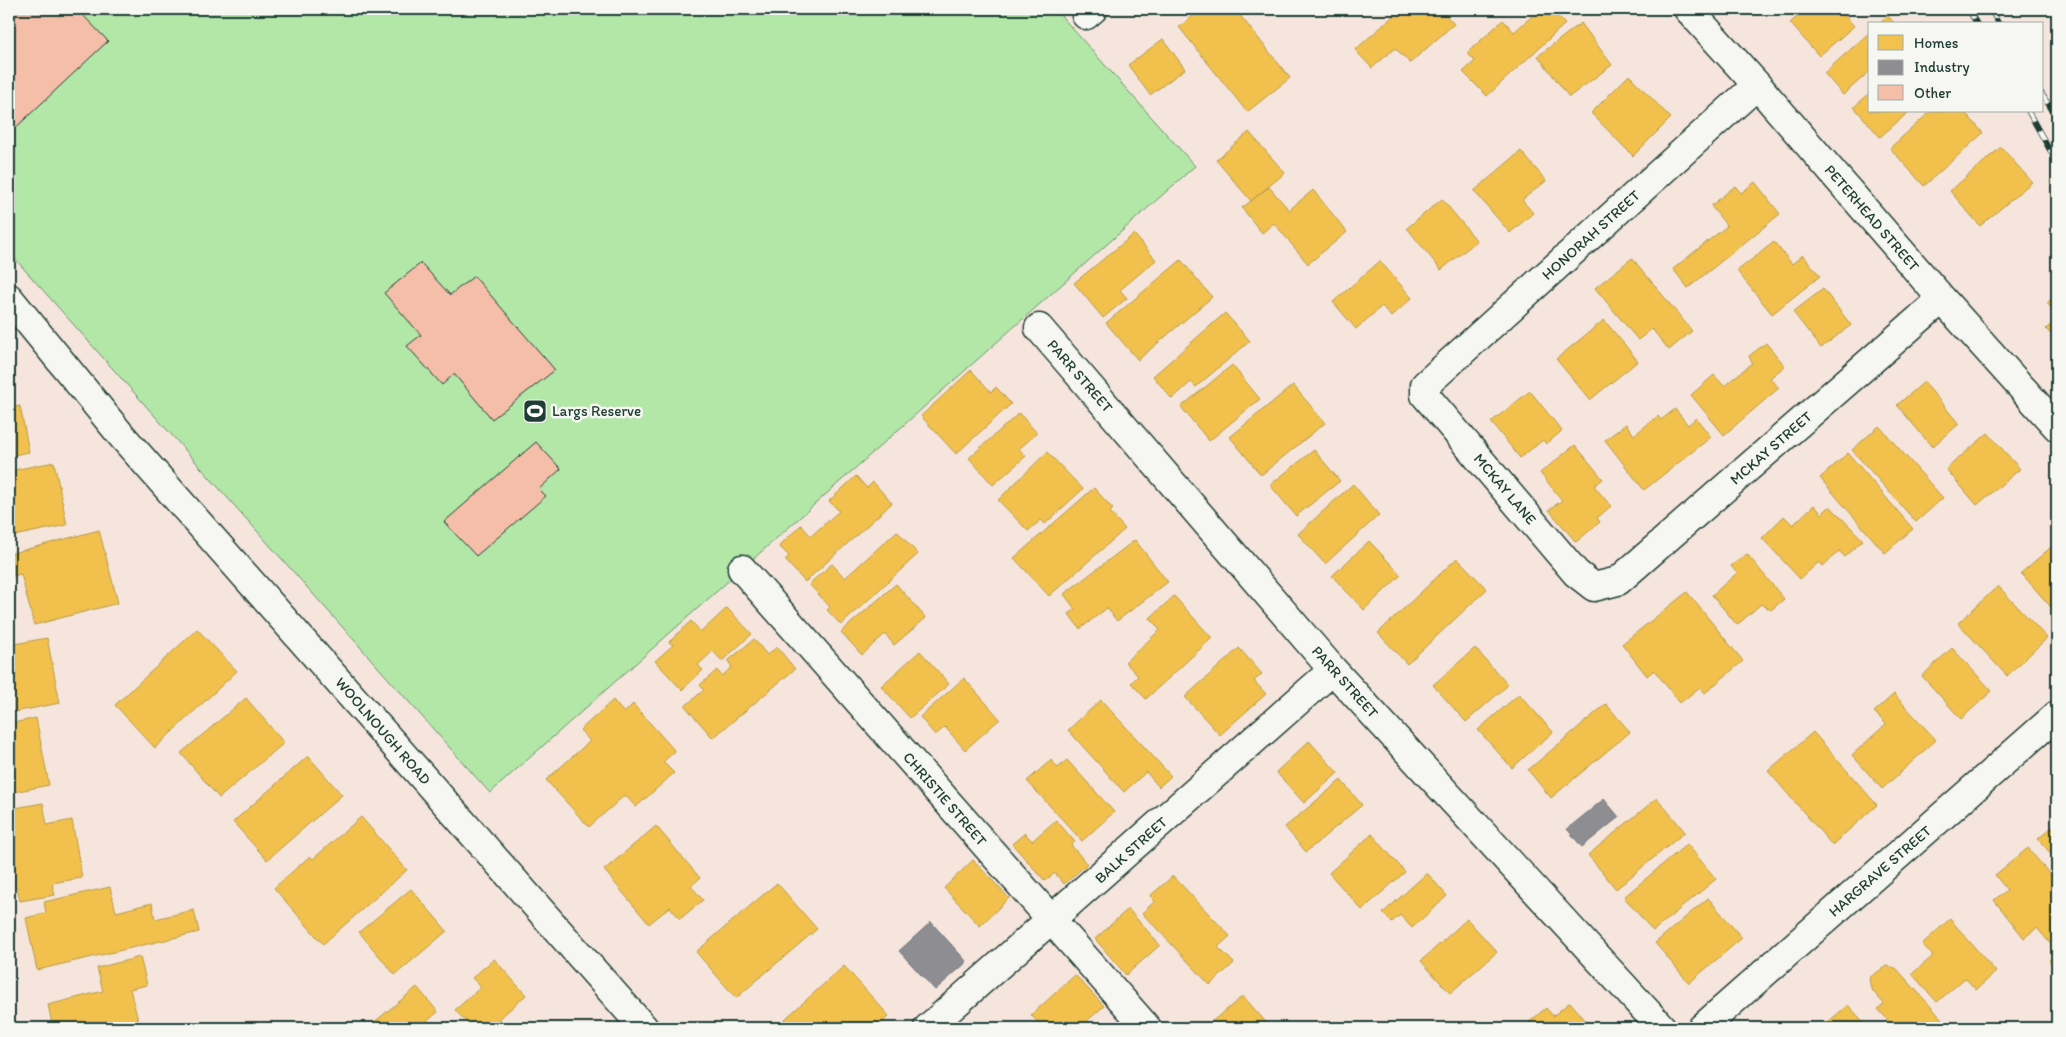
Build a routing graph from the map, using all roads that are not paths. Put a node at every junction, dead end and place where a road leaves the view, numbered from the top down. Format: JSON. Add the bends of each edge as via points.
{"nodes":[{"id":1,"x":1688,"y":9,"type":"edge"},
{"id":2,"x":1757,"y":84,"type":"junction"},
{"id":3,"x":9,"y":298,"type":"edge"},
{"id":4,"x":1942,"y":299,"type":"junction"},
{"id":5,"x":9,"y":325,"type":"edge"},
{"id":6,"x":1039,"y":328,"type":"dead end"},
{"id":7,"x":1425,"y":386,"type":"joint"},
{"id":8,"x":2057,"y":426,"type":"edge"},
{"id":9,"x":121,"y":435,"type":"junction"},
{"id":10,"x":742,"y":569,"type":"dead end"},
{"id":11,"x":1594,"y":587,"type":"joint"},
{"id":12,"x":1333,"y":670,"type":"junction"},
{"id":13,"x":2057,"y":715,"type":"edge"},
{"id":14,"x":1052,"y":920,"type":"junction"},
{"id":15,"x":644,"y":1028,"type":"edge"},
{"id":16,"x":928,"y":1028,"type":"edge"},
{"id":17,"x":1147,"y":1028,"type":"edge"},
{"id":18,"x":1662,"y":1028,"type":"edge"},
{"id":19,"x":1702,"y":1028,"type":"edge"}],
"edges":[{"from":1,"to":2,"type":"street","name":"PETERHEAD STREET"},
{"from":2,"to":4,"type":"street","name":"PETERHEAD STREET"},
{"from":2,"to":7,"type":"street","name":"HONORAH STREET"},
{"from":3,"to":9,"type":"street","name":"WOOLNOUGH ROAD"},
{"from":4,"to":8,"type":"street","name":"PETERHEAD STREET"},
{"from":4,"to":11,"type":"street","name":"MCKAY STREET","via":[[1618,581]]},
{"from":5,"to":9,"type":"street","name":"WOOLNOUGH ROAD"},
{"from":6,"to":12,"type":"street","name":"PARR STREET"},
{"from":7,"to":11,"type":"street","name":"MCKAY LANE","via":[[1425,395],[1576,573]]},
{"from":9,"to":15,"type":"street","name":"WOOLNOUGH ROAD"},
{"from":10,"to":14,"type":"street","name":"CHRISTIE STREET"},
{"from":12,"to":14,"type":"street","name":"BALK STREET"},
{"from":12,"to":18,"type":"street","name":"PARR STREET"},
{"from":13,"to":19,"type":"street","name":"HARGRAVE STREET"},
{"from":14,"to":16,"type":"street","name":"BALK STREET"},
{"from":14,"to":17,"type":"street","name":"CHRISTIE STREET"}]}
